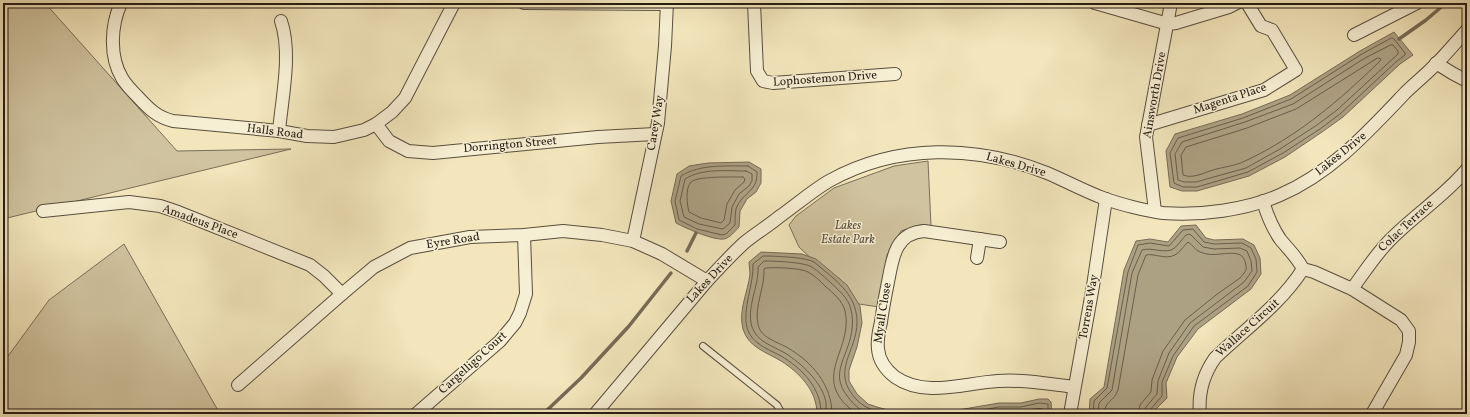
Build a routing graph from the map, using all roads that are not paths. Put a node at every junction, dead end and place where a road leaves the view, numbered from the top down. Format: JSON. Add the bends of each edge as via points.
{"nodes":[{"id":1,"x":121,"y":3,"type":"edge"},
{"id":2,"x":454,"y":3,"type":"edge"},
{"id":3,"x":524,"y":3,"type":"edge"},
{"id":4,"x":754,"y":3,"type":"edge"},
{"id":5,"x":1095,"y":3,"type":"edge"},
{"id":6,"x":1171,"y":3,"type":"edge"},
{"id":7,"x":1237,"y":3,"type":"edge"},
{"id":8,"x":1247,"y":3,"type":"edge"},
{"id":9,"x":1417,"y":3,"type":"edge"},
{"id":10,"x":667,"y":4,"type":"edge"},
{"id":11,"x":282,"y":21,"type":"dead end"},
{"id":12,"x":1168,"y":24,"type":"junction"},
{"id":13,"x":1467,"y":30,"type":"edge"},
{"id":14,"x":1354,"y":35,"type":"dead end"},
{"id":15,"x":1436,"y":63,"type":"junction"},
{"id":16,"x":895,"y":74,"type":"dead end"},
{"id":17,"x":1467,"y":81,"type":"edge"},
{"id":18,"x":376,"y":124,"type":"junction"},
{"id":19,"x":1148,"y":125,"type":"junction"},
{"id":20,"x":279,"y":131,"type":"junction"},
{"id":21,"x":655,"y":134,"type":"junction"},
{"id":22,"x":1467,"y":169,"type":"edge"},
{"id":23,"x":1106,"y":199,"type":"junction"},
{"id":24,"x":1263,"y":201,"type":"junction"},
{"id":25,"x":43,"y":211,"type":"dead end"},
{"id":26,"x":1155,"y":211,"type":"junction"},
{"id":27,"x":524,"y":235,"type":"junction"},
{"id":28,"x":980,"y":239,"type":"junction"},
{"id":29,"x":633,"y":241,"type":"junction"},
{"id":30,"x":1000,"y":242,"type":"dead end"},
{"id":31,"x":978,"y":258,"type":"dead end"},
{"id":32,"x":1303,"y":269,"type":"junction"},
{"id":33,"x":707,"y":281,"type":"junction"},
{"id":34,"x":1352,"y":289,"type":"junction"},
{"id":35,"x":342,"y":294,"type":"junction"},
{"id":36,"x":703,"y":346,"type":"dead end"},
{"id":37,"x":238,"y":385,"type":"dead end"},
{"id":38,"x":1074,"y":387,"type":"junction"},
{"id":39,"x":416,"y":414,"type":"edge"},
{"id":40,"x":595,"y":414,"type":"edge"},
{"id":41,"x":782,"y":414,"type":"edge"},
{"id":42,"x":1070,"y":414,"type":"edge"},
{"id":43,"x":1200,"y":414,"type":"edge"},
{"id":44,"x":1372,"y":414,"type":"edge"}],
"edges":[{"from":1,"to":20,"type":"street","name":"Halls Road","via":[[114,22],[116,63],[128,87],[152,111],[162,118],[173,121]]},
{"from":2,"to":18,"type":"street","name":"Halls Road","via":[[405,98]]},
{"from":3,"to":10,"type":"street"},
{"from":4,"to":16,"type":"street","name":"Lophostemon Drive","via":[[756,67],[758,75],[767,83]]},
{"from":5,"to":12,"type":"street"},
{"from":6,"to":12,"type":"street","name":"Ainsworth Drive"},
{"from":7,"to":12,"type":"street"},
{"from":8,"to":19,"type":"street","name":"Magenta Place","via":[[1261,26],[1272,30],[1296,70],[1264,90]]},
{"from":9,"to":14,"type":"street"},
{"from":10,"to":21,"type":"street","name":"Carey Way","via":[[658,124]]},
{"from":11,"to":20,"type":"street","via":[[286,33],[286,57]]},
{"from":12,"to":19,"type":"street","name":"Ainsworth Drive"},
{"from":13,"to":15,"type":"street","name":"Lakes Drive"},
{"from":15,"to":17,"type":"street"},
{"from":15,"to":24,"type":"street","name":"Lakes Drive","via":[[1378,123],[1334,163],[1280,195]]},
{"from":18,"to":20,"type":"street","name":"Halls Road","via":[[334,137]]},
{"from":18,"to":21,"type":"street","name":"Dorrington Street","via":[[388,141],[408,152],[433,153]]},
{"from":19,"to":26,"type":"street","name":"Ainsworth Drive","via":[[1146,137]]},
{"from":21,"to":29,"type":"street","name":"Carey Way"},
{"from":22,"to":34,"type":"street","name":"Colac Terrace","via":[[1391,239]]},
{"from":23,"to":26,"type":"street","name":"Lakes Drive"},
{"from":23,"to":33,"type":"street","name":"Lakes Drive","via":[[1046,173],[997,158],[961,152],[918,153],[896,157],[842,174],[817,189],[745,243]]},
{"from":23,"to":38,"type":"street","name":"Torrens Way"},
{"from":24,"to":26,"type":"street","name":"Lakes Drive","via":[[1208,212]]},
{"from":24,"to":32,"type":"street","via":[[1272,226]]},
{"from":25,"to":35,"type":"street","name":"Amadeus Place","via":[[129,202],[160,206],[310,265]]},
{"from":27,"to":29,"type":"street","name":"Eyre Road","via":[[563,231]]},
{"from":27,"to":35,"type":"street","name":"Eyre Road","via":[[470,236],[410,248],[374,267]]},
{"from":27,"to":39,"type":"street","name":"Cargelligo Court","via":[[526,294],[515,323],[500,341]]},
{"from":28,"to":30,"type":"street","name":"Myall Close"},
{"from":28,"to":31,"type":"street"},
{"from":28,"to":38,"type":"street","name":"Myall Close","via":[[924,231],[903,238],[892,261],[879,334],[880,359],[888,372],[908,385],[923,387],[950,387],[998,381]]},
{"from":29,"to":33,"type":"street","name":"Eyre Road","via":[[662,254]]},
{"from":32,"to":34,"type":"street"},
{"from":32,"to":43,"type":"street","name":"Wallace Circuit","via":[[1277,302],[1215,358],[1202,384]]},
{"from":33,"to":40,"type":"street","name":"Lakes Drive"},
{"from":34,"to":44,"type":"street","via":[[1401,320],[1409,331],[1410,342],[1406,355]]},
{"from":35,"to":37,"type":"street","name":"Eyre Road"},
{"from":36,"to":41,"type":"lane","via":[[777,405]]},
{"from":38,"to":42,"type":"street","name":"Torrens Way"}]}
